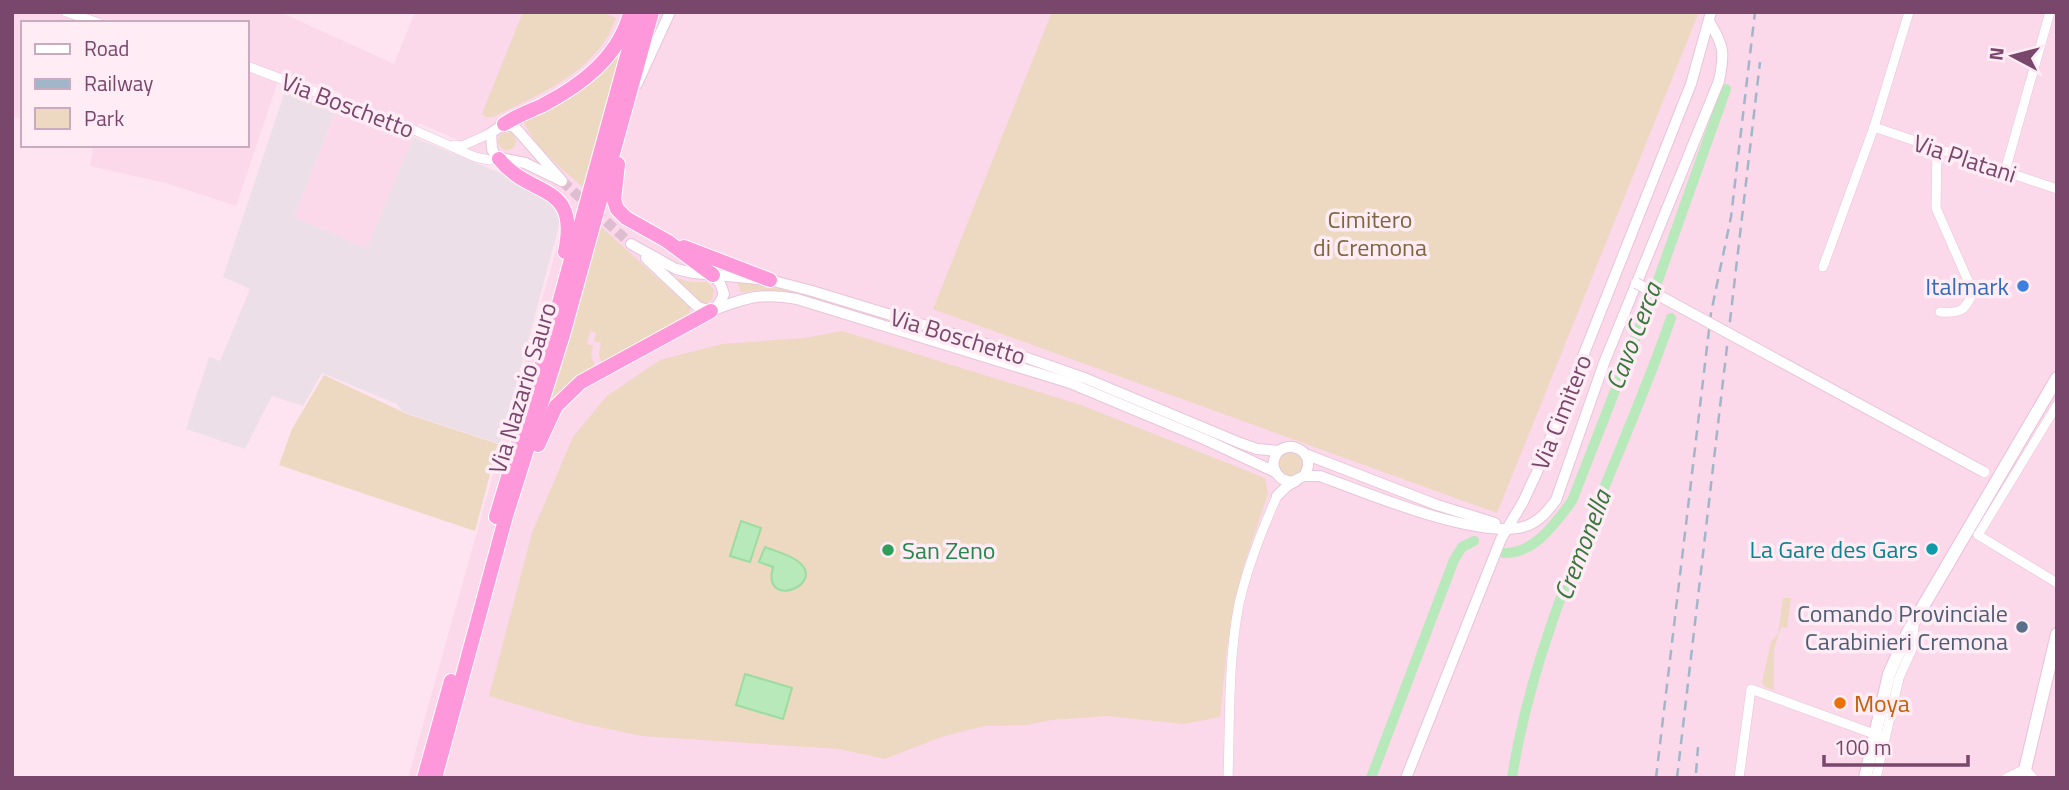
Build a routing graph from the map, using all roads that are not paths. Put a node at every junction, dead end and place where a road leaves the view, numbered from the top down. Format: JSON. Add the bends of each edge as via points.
{"nodes":[{"id":1,"x":66,"y":12,"type":"edge"},
{"id":2,"x":630,"y":12,"type":"edge"},
{"id":3,"x":639,"y":12,"type":"edge"},
{"id":4,"x":652,"y":12,"type":"edge"},
{"id":5,"x":670,"y":12,"type":"edge"},
{"id":6,"x":1909,"y":12,"type":"edge"},
{"id":7,"x":2050,"y":12,"type":"edge"},
{"id":8,"x":1710,"y":17,"type":"edge"},
{"id":9,"x":93,"y":21,"type":"edge"},
{"id":10,"x":248,"y":66,"type":"edge"},
{"id":11,"x":627,"y":102,"type":"junction"},
{"id":12,"x":503,"y":124,"type":"junction"},
{"id":13,"x":1874,"y":127,"type":"junction"},
{"id":14,"x":491,"y":133,"type":"junction"},
{"id":15,"x":449,"y":145,"type":"junction"},
{"id":16,"x":1937,"y":150,"type":"junction"},
{"id":17,"x":498,"y":158,"type":"junction"},
{"id":18,"x":2005,"y":171,"type":"junction"},
{"id":19,"x":2057,"y":189,"type":"edge"},
{"id":20,"x":667,"y":241,"type":"junction"},
{"id":21,"x":1824,"y":267,"type":"dead end"},
{"id":22,"x":713,"y":275,"type":"junction"},
{"id":23,"x":567,"y":276,"type":"junction"},
{"id":24,"x":771,"y":280,"type":"junction"},
{"id":25,"x":1636,"y":283,"type":"junction"},
{"id":26,"x":711,"y":311,"type":"junction"},
{"id":27,"x":1940,"y":312,"type":"dead end"},
{"id":28,"x":2057,"y":378,"type":"edge"},
{"id":29,"x":2057,"y":405,"type":"edge"},
{"id":30,"x":1279,"y":451,"type":"junction"},
{"id":31,"x":1305,"y":454,"type":"junction"},
{"id":32,"x":1277,"y":474,"type":"junction"},
{"id":33,"x":1300,"y":478,"type":"junction"},
{"id":34,"x":2003,"y":482,"type":"junction"},
{"id":35,"x":1277,"y":496,"type":"junction"},
{"id":36,"x":506,"y":516,"type":"junction"},
{"id":37,"x":1973,"y":520,"type":"junction"},
{"id":38,"x":1508,"y":528,"type":"junction"},
{"id":39,"x":1978,"y":535,"type":"junction"},
{"id":40,"x":2057,"y":583,"type":"edge"},
{"id":41,"x":2057,"y":634,"type":"edge"},
{"id":42,"x":1879,"y":737,"type":"junction"},
{"id":43,"x":2027,"y":775,"type":"edge"},
{"id":44,"x":424,"y":778,"type":"edge"},
{"id":45,"x":435,"y":778,"type":"edge"},
{"id":46,"x":1228,"y":778,"type":"edge"},
{"id":47,"x":1406,"y":778,"type":"edge"},
{"id":48,"x":1739,"y":778,"type":"edge"},
{"id":49,"x":1865,"y":778,"type":"edge"},
{"id":50,"x":1876,"y":778,"type":"edge"},
{"id":51,"x":2006,"y":778,"type":"edge"}],
"edges":[{"from":1,"to":9,"type":"street"},
{"from":2,"to":12,"type":"highway","via":[[624,32],[603,63],[579,84]]},
{"from":3,"to":23,"type":"highway","name":"Via Nazario Sauro"},
{"from":4,"to":11,"type":"highway","name":"Via Nazario Sauro"},
{"from":5,"to":11,"type":"street"},
{"from":6,"to":13,"type":"street"},
{"from":7,"to":18,"type":"street"},
{"from":8,"to":25,"type":"street","name":"Via Cimitero","via":[[1721,41],[1719,81]]},
{"from":8,"to":38,"type":"street","name":"Via Cimitero","via":[[1691,84],[1543,459]]},
{"from":10,"to":15,"type":"street","name":"Via Boschetto"},
{"from":11,"to":20,"type":"highway","via":[[614,189],[617,209]]},
{"from":11,"to":36,"type":"highway","name":"Via Nazario Sauro","via":[[566,324]]},
{"from":12,"to":14,"type":"street"},
{"from":12,"to":17,"type":"street","via":[[514,127],[562,181],[525,163]]},
{"from":13,"to":16,"type":"street","name":"Via Platani"},
{"from":13,"to":21,"type":"street"},
{"from":14,"to":15,"type":"street","via":[[462,146]]},
{"from":14,"to":17,"type":"street"},
{"from":15,"to":17,"type":"street","name":"Via Boschetto","via":[[475,157]]},
{"from":16,"to":18,"type":"street","name":"Via Platani"},
{"from":16,"to":27,"type":"street","via":[[1936,208],[1973,292],[1968,305],[1957,313]]},
{"from":17,"to":23,"type":"highway","via":[[565,208],[568,240],[562,265]]},
{"from":18,"to":19,"type":"street","name":"Via Platani"},
{"from":20,"to":22,"type":"highway"},
{"from":20,"to":24,"type":"highway"},
{"from":22,"to":24,"type":"street","name":"Via Boschetto"},
{"from":22,"to":26,"type":"street","via":[[724,294]]},
{"from":22,"to":26,"type":"street","name":"Via Boschetto","via":[[676,269],[631,244],[698,307]]},
{"from":23,"to":44,"type":"highway","name":"Via Nazario Sauro"},
{"from":24,"to":30,"type":"street","name":"Via Boschetto","via":[[996,347],[1087,379],[1240,443]]},
{"from":25,"to":34,"type":"street","bridge":true},
{"from":25,"to":38,"type":"street","name":"Via Cimitero","via":[[1556,500],[1534,523]]},
{"from":26,"to":32,"type":"street","name":"Via Boschetto","via":[[764,294],[797,299],[1070,383]]},
{"from":26,"to":36,"type":"highway","via":[[597,371],[555,405]]},
{"from":28,"to":34,"type":"main road"},
{"from":29,"to":34,"type":"street"},
{"from":30,"to":31,"type":"street","name":"Via Boschetto","via":[[1296,447]]},
{"from":30,"to":32,"type":"street","via":[[1274,461]]},
{"from":31,"to":33,"type":"street","via":[[1308,465]]},
{"from":31,"to":38,"type":"street","name":"Via Boschetto"},
{"from":32,"to":33,"type":"street","name":"Via Boschetto","via":[[1286,481]]},
{"from":32,"to":35,"type":"street"},
{"from":33,"to":35,"type":"street"},
{"from":33,"to":38,"type":"street","name":"Via Boschetto","via":[[1320,476],[1442,519]]},
{"from":34,"to":37,"type":"main road"},
{"from":34,"to":39,"type":"street"},
{"from":35,"to":46,"type":"street","via":[[1239,605]]},
{"from":36,"to":45,"type":"highway","name":"Via Nazario Sauro"},
{"from":37,"to":39,"type":"street"},
{"from":37,"to":42,"type":"main road","via":[[1954,564],[1914,620],[1889,674]]},
{"from":38,"to":47,"type":"street"},
{"from":39,"to":40,"type":"street"},
{"from":41,"to":43,"type":"main road"},
{"from":42,"to":48,"type":"street","via":[[1751,690]]},
{"from":42,"to":49,"type":"main road"},
{"from":42,"to":50,"type":"street"},
{"from":43,"to":51,"type":"street"}]}
